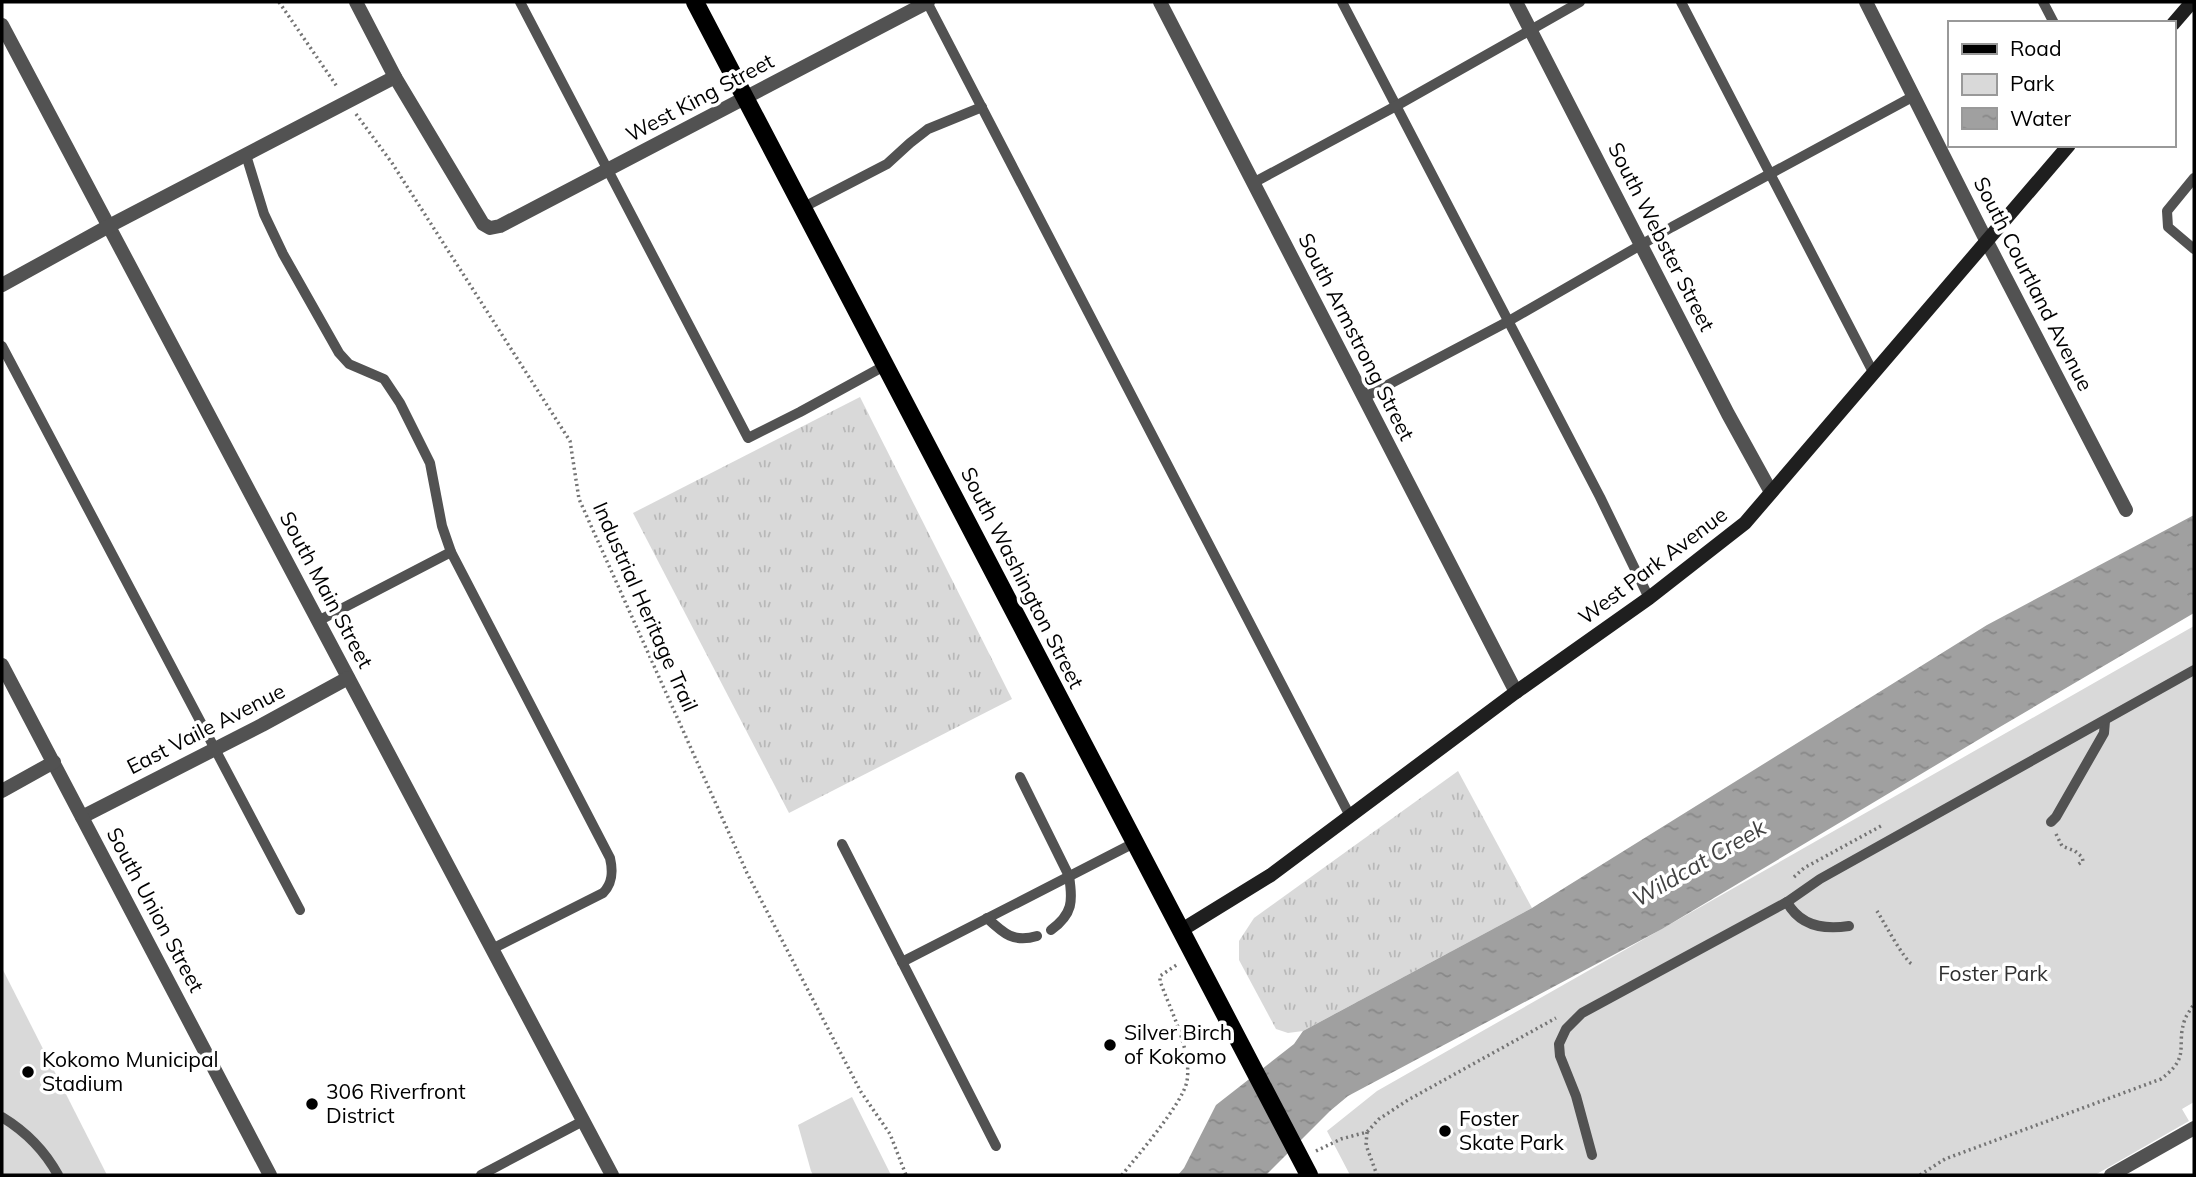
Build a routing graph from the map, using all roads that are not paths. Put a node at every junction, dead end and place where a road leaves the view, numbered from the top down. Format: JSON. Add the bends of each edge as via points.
{"nodes":[{"id":1,"x":356,"y":2,"type":"edge"},
{"id":2,"x":520,"y":2,"type":"edge"},
{"id":3,"x":695,"y":2,"type":"edge"},
{"id":4,"x":928,"y":2,"type":"edge"},
{"id":5,"x":1160,"y":2,"type":"edge"},
{"id":6,"x":1342,"y":2,"type":"edge"},
{"id":7,"x":1516,"y":2,"type":"edge"},
{"id":8,"x":1580,"y":2,"type":"edge"},
{"id":9,"x":1681,"y":2,"type":"edge"},
{"id":10,"x":1866,"y":2,"type":"edge"},
{"id":11,"x":2043,"y":2,"type":"edge"},
{"id":12,"x":2192,"y":2,"type":"edge"},
{"id":13,"x":2053,"y":21,"type":"edge"},
{"id":14,"x":2175,"y":22,"type":"edge"},
{"id":15,"x":2,"y":25,"type":"edge"},
{"id":16,"x":1530,"y":29,"type":"junction"},
{"id":17,"x":395,"y":77,"type":"junction"},
{"id":18,"x":1914,"y":96,"type":"junction"},
{"id":19,"x":745,"y":99,"type":"junction"},
{"id":20,"x":1396,"y":106,"type":"junction"},
{"id":21,"x":982,"y":107,"type":"junction"},
{"id":22,"x":2067,"y":147,"type":"edge"},
{"id":23,"x":246,"y":155,"type":"junction"},
{"id":24,"x":607,"y":170,"type":"junction"},
{"id":25,"x":1771,"y":174,"type":"junction"},
{"id":26,"x":2194,"y":178,"type":"edge"},
{"id":27,"x":1253,"y":183,"type":"junction"},
{"id":28,"x":802,"y":208,"type":"junction"},
{"id":29,"x":109,"y":226,"type":"junction"},
{"id":30,"x":1987,"y":242,"type":"junction"},
{"id":31,"x":1643,"y":246,"type":"junction"},
{"id":32,"x":2194,"y":249,"type":"edge"},
{"id":33,"x":2,"y":285,"type":"edge"},
{"id":34,"x":1507,"y":322,"type":"junction"},
{"id":35,"x":2,"y":346,"type":"edge"},
{"id":36,"x":886,"y":365,"type":"junction"},
{"id":37,"x":1874,"y":374,"type":"junction"},
{"id":38,"x":1363,"y":398,"type":"junction"},
{"id":39,"x":1771,"y":492,"type":"junction"},
{"id":40,"x":2126,"y":510,"type":"dead end"},
{"id":41,"x":451,"y":552,"type":"junction"},
{"id":42,"x":1649,"y":598,"type":"junction"},
{"id":43,"x":318,"y":621,"type":"junction"},
{"id":44,"x":2,"y":665,"type":"edge"},
{"id":45,"x":2194,"y":670,"type":"edge"},
{"id":46,"x":348,"y":678,"type":"junction"},
{"id":47,"x":1516,"y":692,"type":"junction"},
{"id":48,"x":2105,"y":722,"type":"junction"},
{"id":49,"x":216,"y":748,"type":"junction"},
{"id":50,"x":54,"y":762,"type":"junction"},
{"id":51,"x":1020,"y":777,"type":"dead end"},
{"id":52,"x":2,"y":791,"type":"edge"},
{"id":53,"x":1350,"y":816,"type":"junction"},
{"id":54,"x":82,"y":817,"type":"junction"},
{"id":55,"x":2051,"y":822,"type":"road end"},
{"id":56,"x":1134,"y":843,"type":"junction"},
{"id":57,"x":842,"y":844,"type":"dead end"},
{"id":58,"x":1069,"y":876,"type":"junction"},
{"id":59,"x":1787,"y":902,"type":"junction"},
{"id":60,"x":300,"y":909,"type":"dead end"},
{"id":61,"x":987,"y":918,"type":"junction"},
{"id":62,"x":1849,"y":926,"type":"dead end"},
{"id":63,"x":1051,"y":930,"type":"dead end"},
{"id":64,"x":1180,"y":931,"type":"junction"},
{"id":65,"x":1037,"y":936,"type":"dead end"},
{"id":66,"x":492,"y":949,"type":"junction"},
{"id":67,"x":902,"y":962,"type":"junction"},
{"id":68,"x":2,"y":1117,"type":"edge"},
{"id":69,"x":583,"y":1121,"type":"junction"},
{"id":70,"x":2194,"y":1128,"type":"edge"},
{"id":71,"x":996,"y":1146,"type":"dead end"},
{"id":72,"x":1592,"y":1155,"type":"dead end"},
{"id":73,"x":58,"y":1175,"type":"edge"},
{"id":74,"x":270,"y":1175,"type":"edge"},
{"id":75,"x":481,"y":1175,"type":"edge"},
{"id":76,"x":612,"y":1175,"type":"edge"},
{"id":77,"x":1309,"y":1175,"type":"edge"},
{"id":78,"x":2111,"y":1175,"type":"edge"}],
"edges":[{"from":1,"to":17,"type":"street"},
{"from":2,"to":24,"type":"lane"},
{"from":3,"to":19,"type":"main road","name":"South Washington Street"},
{"from":4,"to":19,"type":"street","name":"West King Street"},
{"from":4,"to":21,"type":"lane"},
{"from":5,"to":27,"type":"street","name":"South Armstrong Street"},
{"from":6,"to":20,"type":"lane"},
{"from":7,"to":16,"type":"street","name":"South Webster Street"},
{"from":8,"to":16,"type":"lane"},
{"from":9,"to":25,"type":"lane"},
{"from":10,"to":18,"type":"street","name":"South Courtland Avenue"},
{"from":11,"to":13,"type":"lane"},
{"from":12,"to":14,"type":"main road"},
{"from":15,"to":29,"type":"street","name":"South Main Street"},
{"from":16,"to":20,"type":"lane"},
{"from":16,"to":31,"type":"street","name":"South Webster Street"},
{"from":17,"to":23,"type":"street"},
{"from":17,"to":24,"type":"street","name":"West King Street","via":[[483,224],[490,228]]},
{"from":18,"to":25,"type":"lane"},
{"from":18,"to":30,"type":"street","name":"South Courtland Avenue"},
{"from":19,"to":24,"type":"street","name":"West King Street"},
{"from":19,"to":28,"type":"main road","name":"South Washington Street"},
{"from":20,"to":27,"type":"lane"},
{"from":20,"to":34,"type":"lane"},
{"from":21,"to":28,"type":"lane","via":[[928,129],[887,164]]},
{"from":21,"to":53,"type":"lane"},
{"from":22,"to":30,"type":"main road","name":"West Park Avenue"},
{"from":23,"to":29,"type":"street"},
{"from":23,"to":41,"type":"lane","via":[[278,244],[339,354],[349,364],[384,379],[400,403],[430,463]]},
{"from":24,"to":36,"type":"lane","via":[[748,438]]},
{"from":25,"to":31,"type":"lane"},
{"from":25,"to":37,"type":"lane"},
{"from":26,"to":32,"type":"lane","via":[[2167,211],[2168,227]]},
{"from":27,"to":38,"type":"street","name":"South Armstrong Street"},
{"from":28,"to":36,"type":"main road","name":"South Washington Street"},
{"from":29,"to":33,"type":"street"},
{"from":29,"to":43,"type":"street","name":"South Main Street"},
{"from":30,"to":37,"type":"main road","name":"West Park Avenue"},
{"from":30,"to":40,"type":"street","name":"South Courtland Avenue"},
{"from":31,"to":34,"type":"lane"},
{"from":31,"to":39,"type":"street","name":"South Webster Street"},
{"from":34,"to":38,"type":"lane"},
{"from":34,"to":42,"type":"lane"},
{"from":35,"to":49,"type":"lane"},
{"from":36,"to":56,"type":"main road","name":"South Washington Street"},
{"from":37,"to":39,"type":"main road","name":"West Park Avenue"},
{"from":38,"to":47,"type":"street","name":"South Armstrong Street"},
{"from":39,"to":42,"type":"main road","name":"West Park Avenue","via":[[1745,523]]},
{"from":41,"to":43,"type":"lane"},
{"from":41,"to":66,"type":"lane","via":[[604,845],[612,869],[603,893]]},
{"from":42,"to":47,"type":"main road","name":"West Park Avenue"},
{"from":43,"to":46,"type":"street","name":"South Main Street"},
{"from":44,"to":50,"type":"street","name":"South Union Street"},
{"from":45,"to":48,"type":"lane"},
{"from":46,"to":49,"type":"street","name":"East Vaile Avenue"},
{"from":46,"to":66,"type":"street","name":"South Main Street"},
{"from":47,"to":53,"type":"main road","name":"West Park Avenue"},
{"from":48,"to":55,"type":"lane","via":[[2104,733]]},
{"from":48,"to":59,"type":"lane"},
{"from":49,"to":54,"type":"street","name":"East Vaile Avenue"},
{"from":49,"to":60,"type":"lane"},
{"from":50,"to":52,"type":"street"},
{"from":50,"to":54,"type":"street","name":"South Union Street"},
{"from":51,"to":58,"type":"lane"},
{"from":53,"to":64,"type":"main road","name":"West Park Avenue","via":[[1271,875]]},
{"from":54,"to":74,"type":"street","name":"South Union Street"},
{"from":56,"to":58,"type":"lane"},
{"from":56,"to":64,"type":"main road","name":"South Washington Street"},
{"from":57,"to":67,"type":"lane"},
{"from":58,"to":61,"type":"lane"},
{"from":58,"to":63,"type":"lane","via":[[1070,908],[1064,921]]},
{"from":59,"to":62,"type":"lane","via":[[1812,925]]},
{"from":59,"to":72,"type":"lane","via":[[1582,1013],[1566,1029],[1559,1044],[1560,1056]]},
{"from":61,"to":65,"type":"lane","via":[[1014,938]]},
{"from":61,"to":67,"type":"lane"},
{"from":64,"to":77,"type":"main road","name":"South Washington Street"},
{"from":66,"to":69,"type":"street","name":"South Main Street"},
{"from":67,"to":71,"type":"lane"},
{"from":68,"to":73,"type":"lane","via":[[29,1137]]},
{"from":69,"to":75,"type":"lane"},
{"from":69,"to":76,"type":"street","name":"South Main Street"},
{"from":70,"to":78,"type":"street"}]}
